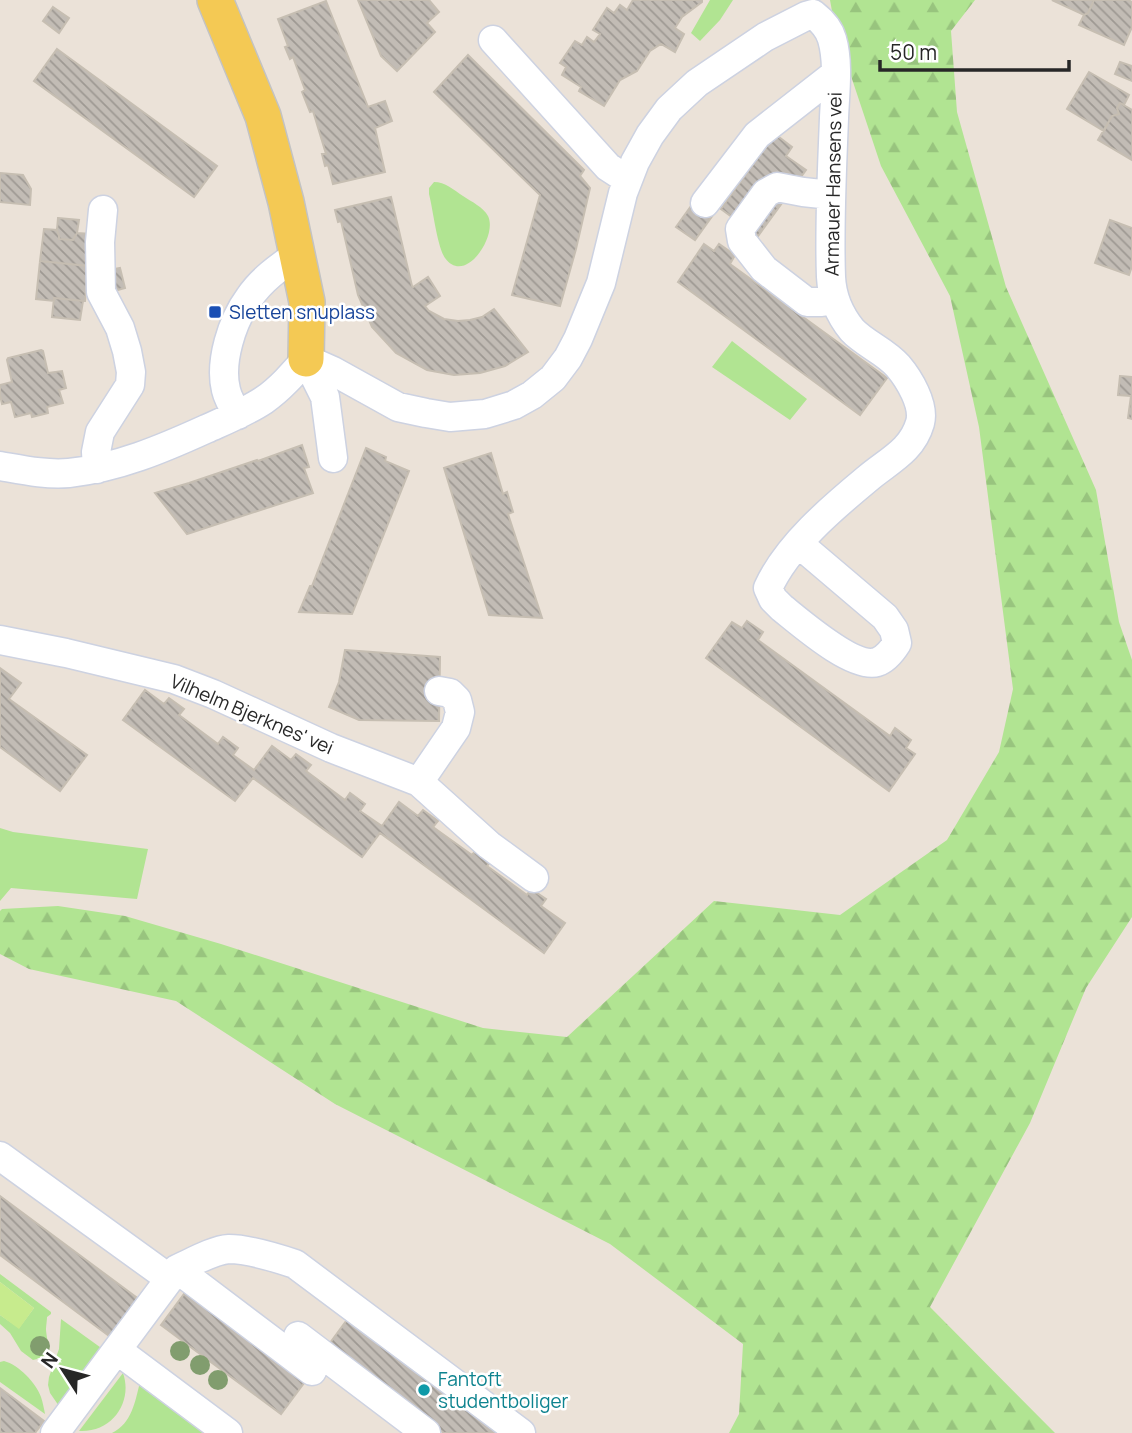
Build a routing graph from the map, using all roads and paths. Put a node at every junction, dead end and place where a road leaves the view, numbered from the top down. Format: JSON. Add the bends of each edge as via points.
{"nodes":[{"id":1,"x":215,"y":0,"type":"edge"},
{"id":2,"x":493,"y":40,"type":"dead end"},
{"id":3,"x":835,"y":74,"type":"junction"},
{"id":4,"x":628,"y":180,"type":"junction"},
{"id":5,"x":831,"y":195,"type":"junction"},
{"id":6,"x":705,"y":204,"type":"dead end"},
{"id":7,"x":103,"y":211,"type":"dead end"},
{"id":8,"x":297,"y":255,"type":"junction"},
{"id":9,"x":834,"y":299,"type":"junction"},
{"id":10,"x":306,"y":359,"type":"junction"},
{"id":11,"x":238,"y":415,"type":"junction"},
{"id":12,"x":333,"y":458,"type":"dead end"},
{"id":13,"x":0,"y":466,"type":"edge"},
{"id":14,"x":97,"y":469,"type":"junction"},
{"id":15,"x":799,"y":544,"type":"junction"},
{"id":16,"x":0,"y":640,"type":"edge"},
{"id":17,"x":439,"y":691,"type":"dead end"},
{"id":18,"x":419,"y":782,"type":"junction"},
{"id":19,"x":534,"y":878,"type":"dead end"},
{"id":20,"x":0,"y":1156,"type":"edge"},
{"id":21,"x":173,"y":1274,"type":"junction"},
{"id":22,"x":117,"y":1350,"type":"junction"},
{"id":23,"x":312,"y":1371,"type":"dead end"},
{"id":24,"x":59,"y":1427,"type":"edge"},
{"id":25,"x":228,"y":1433,"type":"edge"},
{"id":26,"x":426,"y":1433,"type":"edge"},
{"id":27,"x":522,"y":1433,"type":"edge"}],
"edges":[{"from":1,"to":8,"type":"main road","via":[[262,116]]},
{"from":2,"to":4,"type":"street","via":[[608,167]]},
{"from":3,"to":4,"type":"street","name":"Armauer Hansens vei","via":[[829,29],[813,14],[795,21],[696,83],[650,135]]},
{"from":3,"to":5,"type":"street","name":"Armauer Hansens vei"},
{"from":3,"to":6,"type":"street","name":"Armauer Hansens vei","via":[[757,135]]},
{"from":4,"to":10,"type":"street","name":"Armauer Hansens vei","via":[[601,283],[578,339],[553,379],[532,395],[485,414],[450,417],[398,407]]},
{"from":5,"to":9,"type":"street","name":"Armauer Hansens vei"},
{"from":5,"to":9,"type":"street","via":[[777,187],[766,193],[740,229],[742,241],[764,269],[807,302]]},
{"from":7,"to":14,"type":"street","via":[[101,292],[120,328],[131,372],[130,385],[100,432]]},
{"from":8,"to":10,"type":"main road","via":[[307,302]]},
{"from":8,"to":11,"type":"street","via":[[254,291],[231,332],[224,371],[226,390]]},
{"from":9,"to":15,"type":"street","name":"Armauer Hansens vei","via":[[853,331],[897,365],[919,399],[921,419],[904,451],[867,478]]},
{"from":10,"to":11,"type":"street","via":[[265,399]]},
{"from":10,"to":12,"type":"street","via":[[325,397]]},
{"from":11,"to":14,"type":"street","via":[[153,452]]},
{"from":13,"to":14,"type":"street","via":[[66,473]]},
{"from":15,"to":15,"type":"street","name":"Armauer Hansens vei","via":[[774,575],[768,588],[772,599],[848,657],[863,663],[889,655],[897,643],[885,617]]},
{"from":16,"to":18,"type":"street","name":"Vilhelm Bjerknes' vei","via":[[174,679]]},
{"from":17,"to":18,"type":"street","via":[[457,700],[460,712],[456,728]]},
{"from":18,"to":19,"type":"street","name":"Vilhelm Bjerknes' vei","via":[[489,845]]},
{"from":20,"to":21,"type":"street"},
{"from":21,"to":22,"type":"street"},
{"from":21,"to":23,"type":"street"},
{"from":21,"to":26,"type":"street","via":[[214,1272]]},
{"from":21,"to":27,"type":"street","via":[[228,1249],[295,1264]]},
{"from":22,"to":24,"type":"street"},
{"from":22,"to":25,"type":"street"}]}
